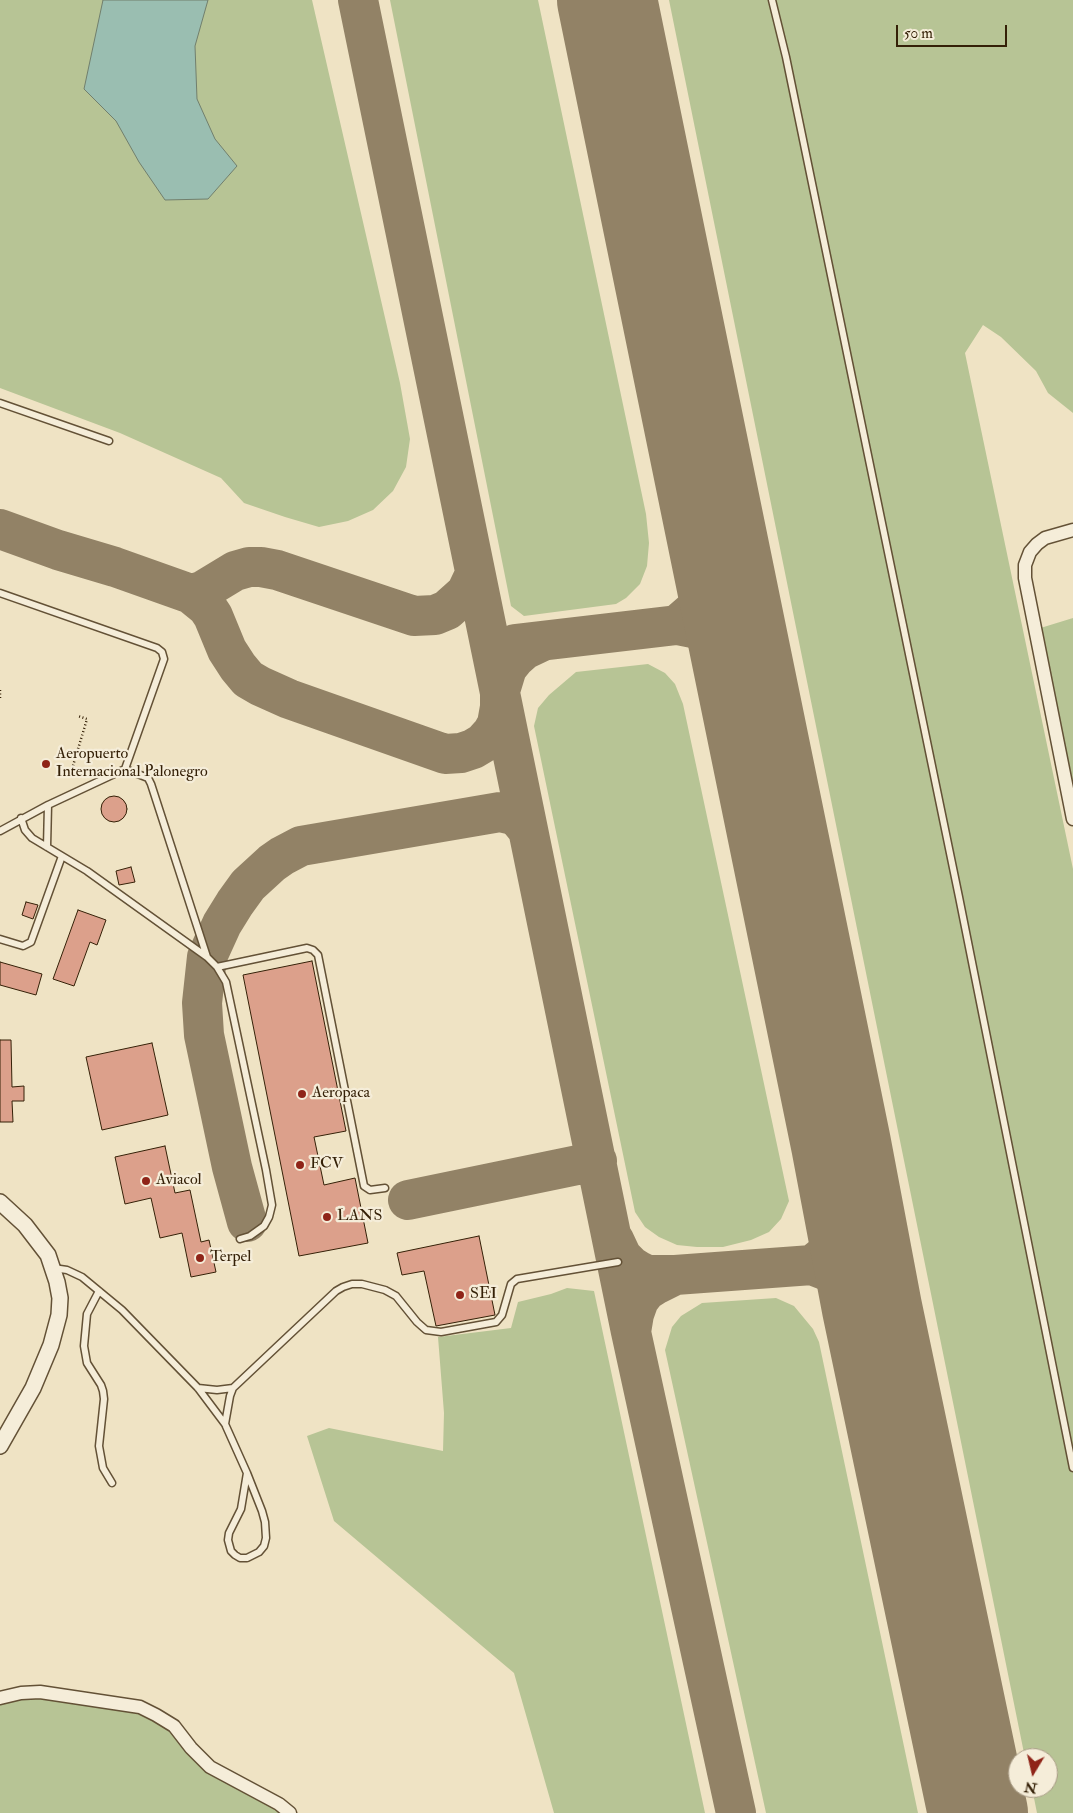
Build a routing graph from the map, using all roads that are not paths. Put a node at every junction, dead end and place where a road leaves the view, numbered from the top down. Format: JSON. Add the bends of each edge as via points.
{"nodes":[{"id":1,"x":772,"y":0,"type":"edge"},
{"id":2,"x":0,"y":403,"type":"edge"},
{"id":3,"x":109,"y":442,"type":"dead end"},
{"id":4,"x":1073,"y":530,"type":"edge"},
{"id":5,"x":0,"y":593,"type":"edge"},
{"id":6,"x":125,"y":769,"type":"junction"},
{"id":7,"x":48,"y":804,"type":"junction"},
{"id":8,"x":21,"y":818,"type":"junction"},
{"id":9,"x":1073,"y":819,"type":"edge"},
{"id":10,"x":0,"y":831,"type":"edge"},
{"id":11,"x":47,"y":847,"type":"junction"},
{"id":12,"x":62,"y":856,"type":"junction"},
{"id":13,"x":0,"y":940,"type":"edge"},
{"id":14,"x":207,"y":957,"type":"junction"},
{"id":15,"x":217,"y":967,"type":"junction"},
{"id":16,"x":385,"y":1188,"type":"dead end"},
{"id":17,"x":0,"y":1202,"type":"edge"},
{"id":18,"x":240,"y":1239,"type":"dead end"},
{"id":19,"x":618,"y":1262,"type":"dead end"},
{"id":20,"x":53,"y":1268,"type":"junction"},
{"id":21,"x":99,"y":1291,"type":"junction"},
{"id":22,"x":198,"y":1388,"type":"junction"},
{"id":23,"x":233,"y":1388,"type":"junction"},
{"id":24,"x":225,"y":1424,"type":"junction"},
{"id":25,"x":0,"y":1446,"type":"edge"},
{"id":26,"x":1073,"y":1468,"type":"edge"},
{"id":27,"x":247,"y":1474,"type":"junction"},
{"id":28,"x":112,"y":1482,"type":"dead end"},
{"id":29,"x":0,"y":1698,"type":"edge"},
{"id":30,"x":290,"y":1813,"type":"edge"}],
"edges":[{"from":1,"to":26,"type":"lane","via":[[959,897]]},
{"from":2,"to":3,"type":"lane"},
{"from":4,"to":9,"type":"street","via":[[1044,538],[1030,552],[1025,565],[1033,621]]},
{"from":5,"to":6,"type":"lane","via":[[162,652],[164,659]]},
{"from":6,"to":7,"type":"lane"},
{"from":6,"to":14,"type":"lane","via":[[148,778],[151,784]]},
{"from":7,"to":8,"type":"lane"},
{"from":7,"to":11,"type":"lane"},
{"from":8,"to":10,"type":"lane"},
{"from":8,"to":11,"type":"lane","via":[[32,838]]},
{"from":11,"to":12,"type":"lane"},
{"from":12,"to":13,"type":"lane","via":[[31,942],[23,946]]},
{"from":12,"to":14,"type":"lane"},
{"from":14,"to":15,"type":"lane"},
{"from":15,"to":16,"type":"lane","via":[[307,948],[318,955],[364,1186],[370,1190]]},
{"from":15,"to":18,"type":"lane","via":[[226,982],[272,1205],[264,1226]]},
{"from":17,"to":20,"type":"street","via":[[38,1241]]},
{"from":19,"to":23,"type":"lane","via":[[516,1279],[496,1322],[441,1332],[426,1330],[396,1296],[374,1287],[352,1284],[336,1291]]},
{"from":20,"to":21,"type":"lane","via":[[74,1273]]},
{"from":20,"to":25,"type":"street","via":[[60,1298],[56,1333],[33,1388]]},
{"from":21,"to":22,"type":"lane","via":[[122,1310]]},
{"from":21,"to":28,"type":"lane","via":[[87,1314],[84,1346],[87,1362],[103,1391],[100,1452],[103,1468]]},
{"from":22,"to":23,"type":"lane"},
{"from":22,"to":24,"type":"lane"},
{"from":23,"to":24,"type":"lane"},
{"from":24,"to":27,"type":"lane"},
{"from":27,"to":27,"type":"lane","via":[[241,1509],[228,1540],[231,1551],[240,1558],[259,1552],[266,1538],[262,1511]]},
{"from":29,"to":30,"type":"street","via":[[40,1692],[140,1707],[174,1726],[210,1767]]}]}
